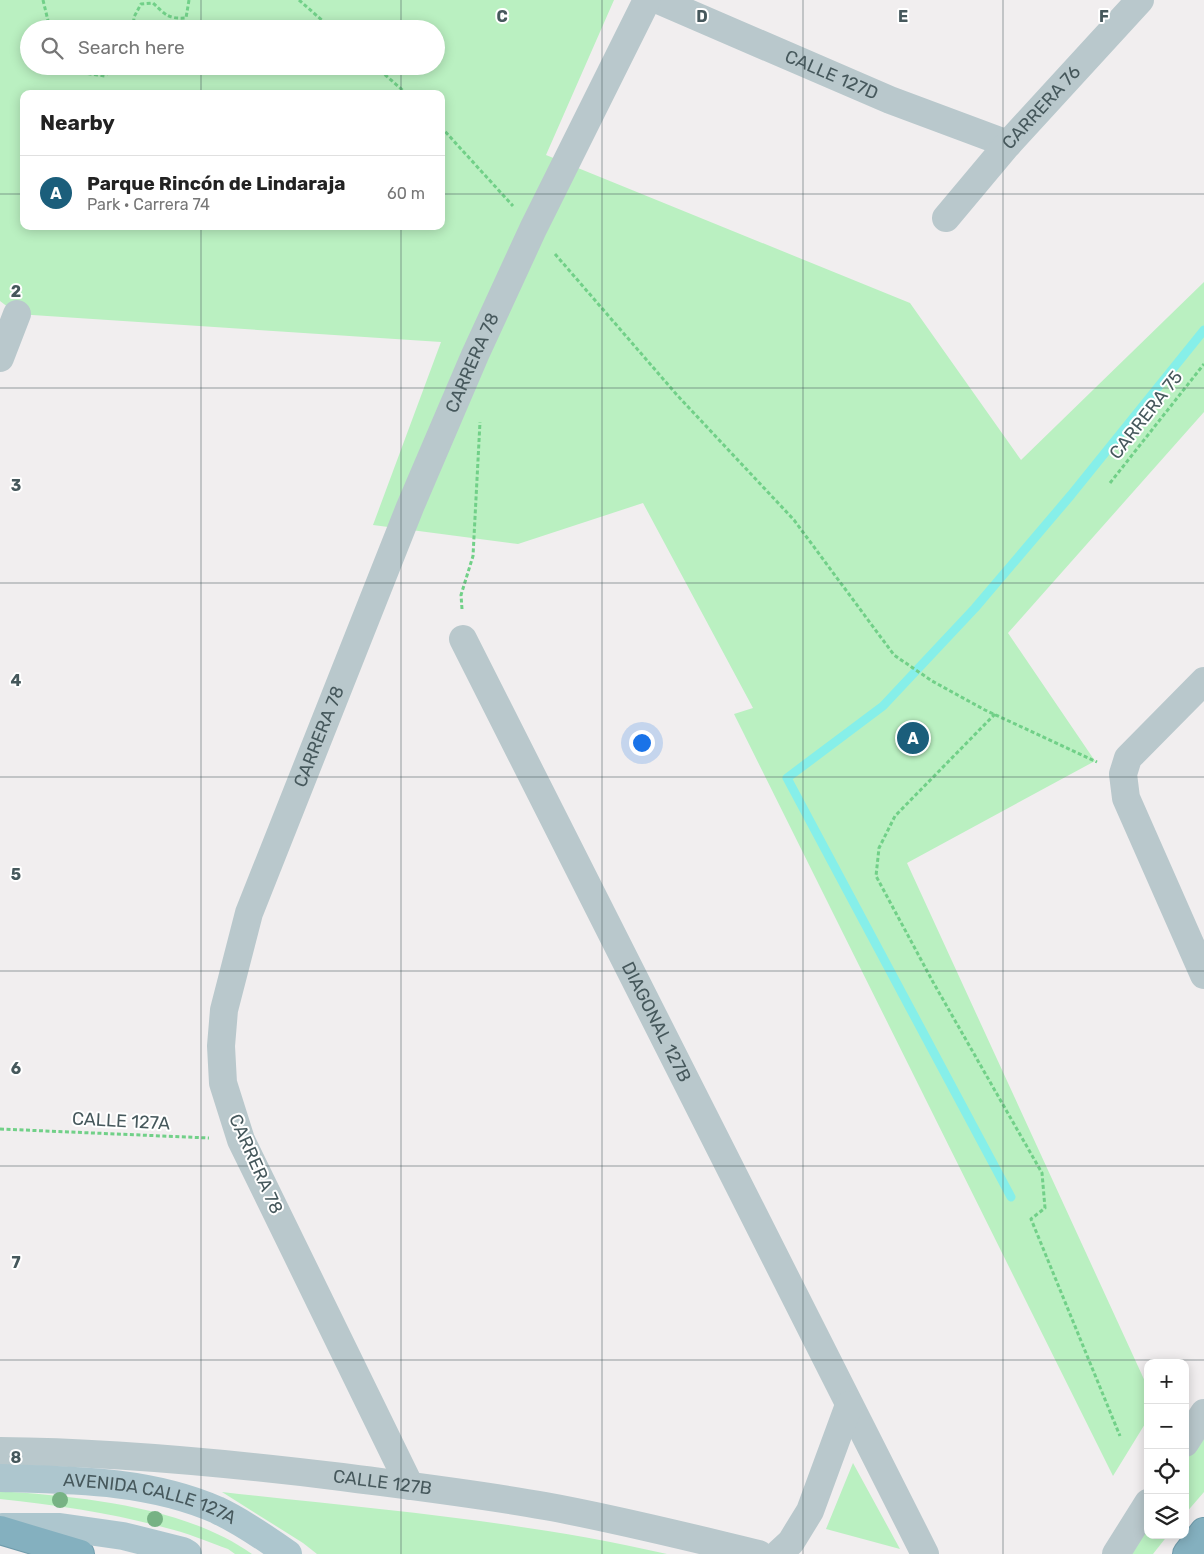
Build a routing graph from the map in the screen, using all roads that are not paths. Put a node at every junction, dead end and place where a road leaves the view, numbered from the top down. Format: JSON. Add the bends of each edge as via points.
{"nodes":[{"id":1,"x":646,"y":0,"type":"edge"},
{"id":2,"x":658,"y":0,"type":"edge"},
{"id":3,"x":1140,"y":0,"type":"edge"},
{"id":4,"x":1008,"y":144,"type":"junction"},
{"id":5,"x":946,"y":218,"type":"dead end"},
{"id":6,"x":17,"y":314,"type":"dead end"},
{"id":7,"x":0,"y":358,"type":"edge"},
{"id":8,"x":463,"y":639,"type":"road end"},
{"id":9,"x":1204,"y":680,"type":"edge"},
{"id":10,"x":1204,"y":975,"type":"edge"},
{"id":11,"x":849,"y":1404,"type":"junction"},
{"id":12,"x":1204,"y":1413,"type":"edge"},
{"id":13,"x":1189,"y":1437,"type":"edge"},
{"id":14,"x":0,"y":1452,"type":"edge"},
{"id":15,"x":0,"y":1478,"type":"edge"},
{"id":16,"x":410,"y":1486,"type":"junction"},
{"id":17,"x":1144,"y":1509,"type":"edge"},
{"id":18,"x":0,"y":1529,"type":"edge"},
{"id":19,"x":1204,"y":1532,"type":"edge"},
{"id":20,"x":80,"y":1554,"type":"edge"},
{"id":21,"x":188,"y":1554,"type":"edge"},
{"id":22,"x":288,"y":1554,"type":"edge"},
{"id":23,"x":759,"y":1554,"type":"edge"},
{"id":24,"x":778,"y":1554,"type":"edge"},
{"id":25,"x":924,"y":1554,"type":"edge"},
{"id":26,"x":1116,"y":1554,"type":"edge"},
{"id":27,"x":1187,"y":1554,"type":"edge"}],
"edges":[{"from":1,"to":16,"type":"street","name":"CARRERA 78","via":[[533,229],[410,507],[249,913],[224,1010],[221,1046],[223,1083],[241,1140]]},
{"from":2,"to":4,"type":"street","name":"CALLE 127D","via":[[890,100]]},
{"from":3,"to":4,"type":"street","name":"CARRERA 76"},
{"from":4,"to":5,"type":"street","name":"CARRERA 76"},
{"from":6,"to":7,"type":"street"},
{"from":8,"to":11,"type":"street","name":"DIAGONAL 127B"},
{"from":9,"to":10,"type":"street","via":[[1128,758],[1123,774],[1126,798]]},
{"from":11,"to":24,"type":"street","via":[[810,1512],[791,1542]]},
{"from":11,"to":25,"type":"street","name":"DIAGONAL 127B"},
{"from":12,"to":13,"type":"street"},
{"from":14,"to":16,"type":"street","name":"CALLE 127B","via":[[112,1454],[186,1460]]},
{"from":15,"to":22,"type":"main road","name":"AVENIDA CALLE 127A","via":[[114,1484],[164,1492],[217,1510]]},
{"from":16,"to":23,"type":"street","name":"CALLE 127B","via":[[545,1506]]},
{"from":17,"to":26,"type":"street"},
{"from":18,"to":20,"type":"highway"},
{"from":18,"to":21,"type":"main road","via":[[60,1527],[123,1536]]},
{"from":19,"to":27,"type":"highway"}]}
